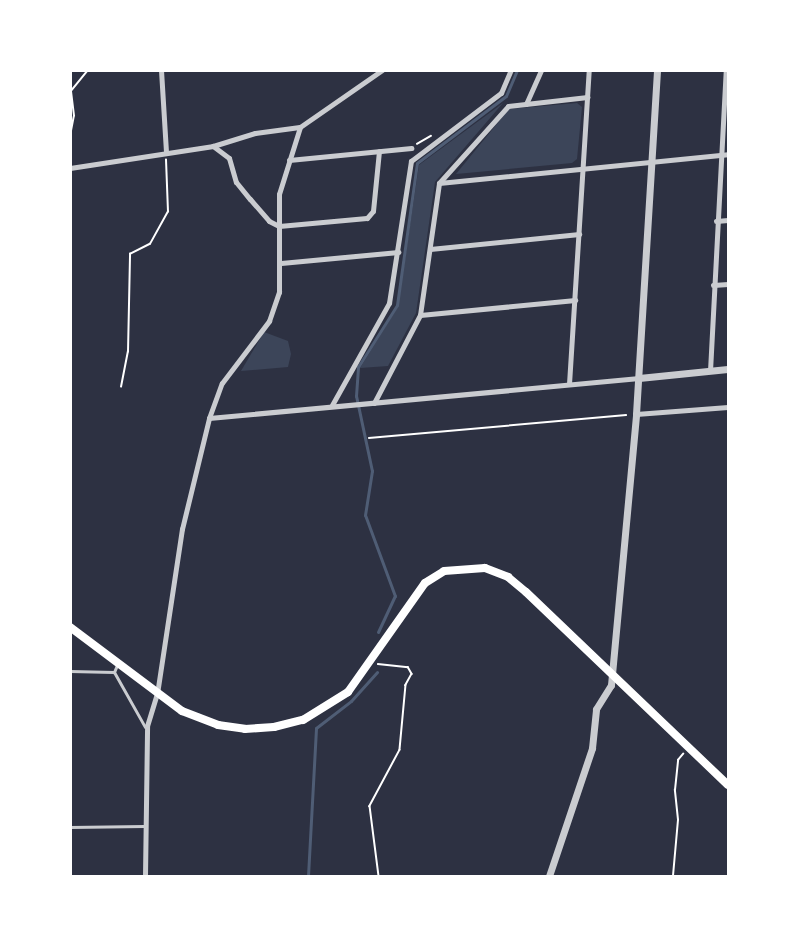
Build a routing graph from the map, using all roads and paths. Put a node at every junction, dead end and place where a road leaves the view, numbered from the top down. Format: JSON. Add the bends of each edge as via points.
{"nodes":[{"id":1,"x":88,"y":70,"type":"edge"},
{"id":2,"x":161,"y":70,"type":"edge"},
{"id":3,"x":382,"y":70,"type":"edge"},
{"id":4,"x":511,"y":70,"type":"edge"},
{"id":5,"x":541,"y":70,"type":"edge"},
{"id":6,"x":589,"y":70,"type":"edge"},
{"id":7,"x":657,"y":70,"type":"edge"},
{"id":8,"x":726,"y":70,"type":"edge"},
{"id":9,"x":727,"y":89,"type":"edge"},
{"id":10,"x":587,"y":97,"type":"junction"},
{"id":11,"x":526,"y":104,"type":"junction"},
{"id":12,"x":300,"y":127,"type":"junction"},
{"id":13,"x":70,"y":136,"type":"edge"},
{"id":14,"x":213,"y":146,"type":"junction"},
{"id":15,"x":411,"y":148,"type":"dead end"},
{"id":16,"x":166,"y":151,"type":"junction"},
{"id":17,"x":379,"y":151,"type":"junction"},
{"id":18,"x":729,"y":154,"type":"edge"},
{"id":19,"x":720,"y":155,"type":"junction"},
{"id":20,"x":289,"y":160,"type":"junction"},
{"id":21,"x":652,"y":161,"type":"junction"},
{"id":22,"x":70,"y":168,"type":"edge"},
{"id":23,"x":583,"y":169,"type":"junction"},
{"id":24,"x":440,"y":183,"type":"junction"},
{"id":25,"x":729,"y":219,"type":"edge"},
{"id":26,"x":716,"y":221,"type":"junction"},
{"id":27,"x":279,"y":226,"type":"junction"},
{"id":28,"x":579,"y":234,"type":"junction"},
{"id":29,"x":430,"y":249,"type":"junction"},
{"id":30,"x":398,"y":252,"type":"junction"},
{"id":31,"x":281,"y":264,"type":"junction"},
{"id":32,"x":729,"y":284,"type":"edge"},
{"id":33,"x":713,"y":285,"type":"junction"},
{"id":34,"x":575,"y":300,"type":"junction"},
{"id":35,"x":420,"y":315,"type":"junction"},
{"id":36,"x":729,"y":369,"type":"edge"},
{"id":37,"x":710,"y":371,"type":"junction"},
{"id":38,"x":639,"y":378,"type":"junction"},
{"id":39,"x":570,"y":384,"type":"junction"},
{"id":40,"x":120,"y":387,"type":"dead end"},
{"id":41,"x":374,"y":402,"type":"junction"},
{"id":42,"x":333,"y":405,"type":"junction"},
{"id":43,"x":729,"y":407,"type":"edge"},
{"id":44,"x":636,"y":414,"type":"junction"},
{"id":45,"x":209,"y":418,"type":"junction"},
{"id":46,"x":369,"y":438,"type":"dead end"},
{"id":47,"x":70,"y":627,"type":"edge"},
{"id":48,"x":370,"y":663,"type":"junction"},
{"id":49,"x":116,"y":668,"type":"junction"},
{"id":50,"x":70,"y":671,"type":"edge"},
{"id":51,"x":611,"y":672,"type":"junction"},
{"id":52,"x":157,"y":694,"type":"junction"},
{"id":53,"x":146,"y":729,"type":"junction"},
{"id":54,"x":689,"y":747,"type":"junction"},
{"id":55,"x":729,"y":785,"type":"edge"},
{"id":56,"x":144,"y":826,"type":"junction"},
{"id":57,"x":70,"y":827,"type":"edge"},
{"id":58,"x":145,"y":876,"type":"edge"},
{"id":59,"x":379,"y":876,"type":"edge"},
{"id":60,"x":549,"y":876,"type":"edge"},
{"id":61,"x":673,"y":876,"type":"edge"}],
"edges":[{"from":1,"to":13,"type":"path","via":[[71,92],[74,116]]},
{"from":2,"to":16,"type":"street"},
{"from":3,"to":12,"type":"street"},
{"from":4,"to":30,"type":"street","via":[[501,93],[411,161]]},
{"from":5,"to":11,"type":"street"},
{"from":6,"to":10,"type":"street"},
{"from":7,"to":21,"type":"street"},
{"from":8,"to":9,"type":"street"},
{"from":9,"to":19,"type":"street"},
{"from":10,"to":11,"type":"street"},
{"from":10,"to":23,"type":"street"},
{"from":11,"to":24,"type":"street","via":[[508,106]]},
{"from":12,"to":14,"type":"street","via":[[255,133]]},
{"from":12,"to":20,"type":"street"},
{"from":14,"to":16,"type":"street"},
{"from":14,"to":27,"type":"street","via":[[229,158],[236,182],[250,199],[269,221]]},
{"from":15,"to":17,"type":"street"},
{"from":16,"to":22,"type":"street"},
{"from":16,"to":40,"type":"path","via":[[168,212],[150,244],[130,254],[128,352]]},
{"from":17,"to":20,"type":"street"},
{"from":17,"to":27,"type":"street","via":[[373,211],[367,218]]},
{"from":18,"to":19,"type":"street"},
{"from":19,"to":21,"type":"street"},
{"from":19,"to":26,"type":"street"},
{"from":20,"to":27,"type":"street","via":[[279,194]]},
{"from":21,"to":23,"type":"street"},
{"from":21,"to":38,"type":"street"},
{"from":23,"to":24,"type":"street"},
{"from":23,"to":28,"type":"street"},
{"from":24,"to":29,"type":"street"},
{"from":25,"to":26,"type":"street"},
{"from":26,"to":33,"type":"street"},
{"from":27,"to":31,"type":"street"},
{"from":28,"to":29,"type":"street"},
{"from":28,"to":34,"type":"street"},
{"from":29,"to":35,"type":"street"},
{"from":30,"to":31,"type":"street"},
{"from":30,"to":42,"type":"street","via":[[389,303]]},
{"from":31,"to":45,"type":"street","via":[[279,292],[269,321],[222,383]]},
{"from":32,"to":33,"type":"street"},
{"from":33,"to":37,"type":"street"},
{"from":34,"to":35,"type":"street"},
{"from":34,"to":39,"type":"street"},
{"from":35,"to":41,"type":"street"},
{"from":36,"to":37,"type":"street"},
{"from":37,"to":38,"type":"street"},
{"from":38,"to":39,"type":"street"},
{"from":38,"to":44,"type":"street"},
{"from":39,"to":41,"type":"street"},
{"from":41,"to":42,"type":"street"},
{"from":42,"to":45,"type":"street"},
{"from":43,"to":44,"type":"street"},
{"from":44,"to":46,"type":"path"},
{"from":44,"to":51,"type":"street"},
{"from":45,"to":52,"type":"street","via":[[182,529]]},
{"from":47,"to":49,"type":"main road"},
{"from":48,"to":51,"type":"main road","via":[[425,583],[444,571],[473,566],[508,578]]},
{"from":48,"to":52,"type":"main road","via":[[348,692],[328,706],[303,720],[274,727],[244,729],[218,725],[183,711]]},
{"from":48,"to":59,"type":"path","via":[[408,667],[412,674],[406,685],[400,750],[370,806]]},
{"from":49,"to":50,"type":"lane"},
{"from":49,"to":52,"type":"main road"},
{"from":49,"to":53,"type":"lane"},
{"from":51,"to":54,"type":"main road"},
{"from":51,"to":60,"type":"street","via":[[611,685],[596,709],[592,748]]},
{"from":52,"to":53,"type":"street"},
{"from":53,"to":56,"type":"street"},
{"from":54,"to":55,"type":"main road"},
{"from":54,"to":61,"type":"path","via":[[678,760]]},
{"from":56,"to":57,"type":"lane"},
{"from":56,"to":58,"type":"street"}]}
